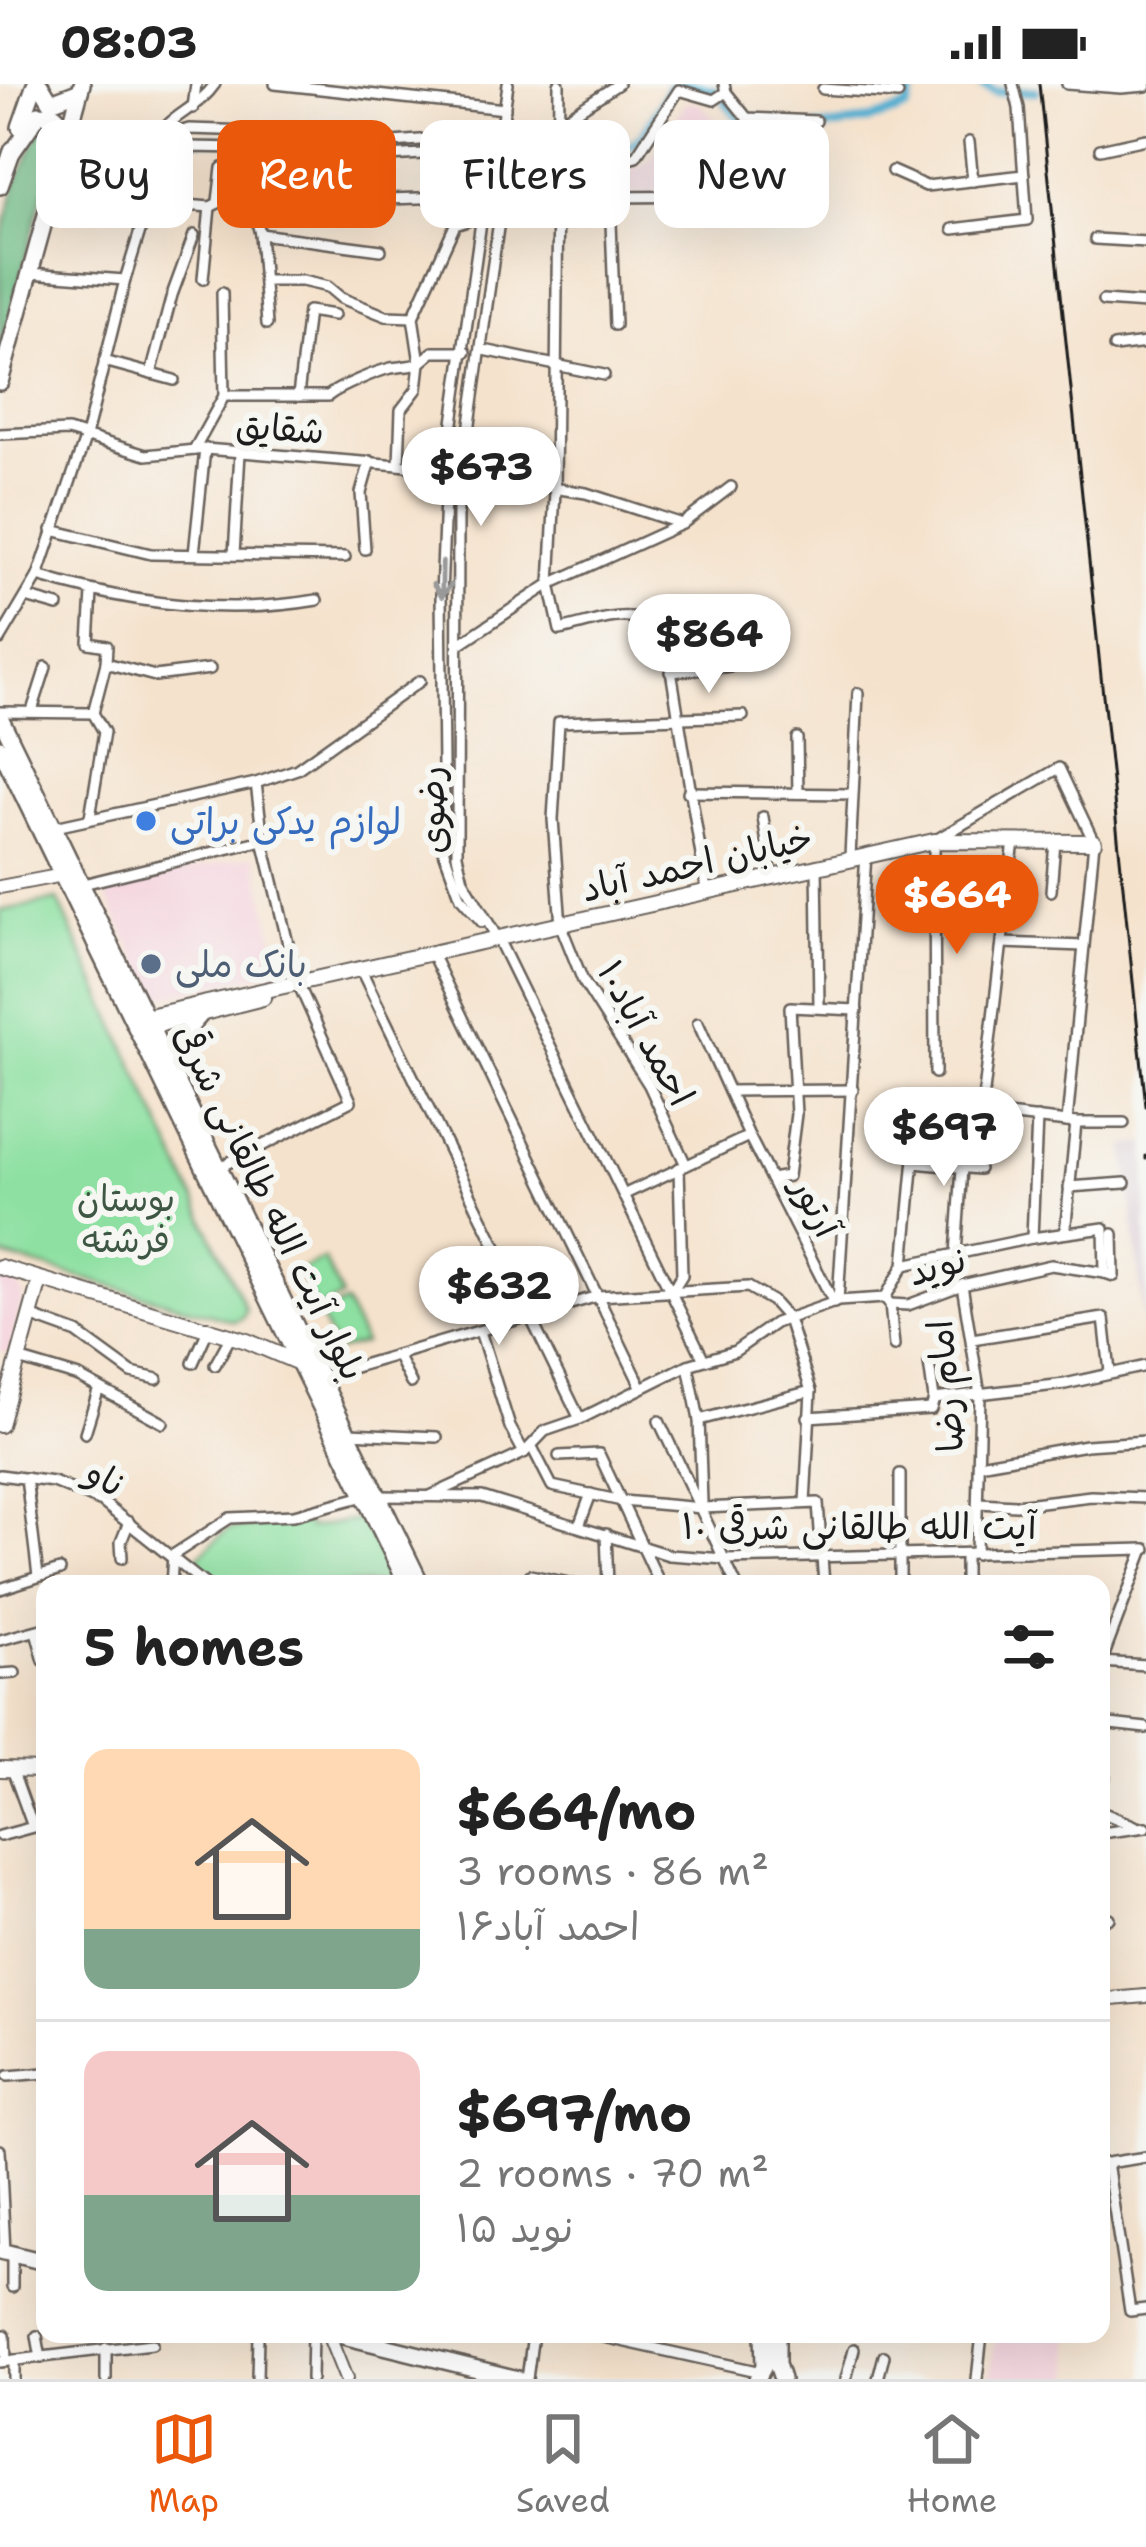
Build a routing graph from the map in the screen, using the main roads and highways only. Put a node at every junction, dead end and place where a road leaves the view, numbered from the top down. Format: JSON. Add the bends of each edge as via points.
{"nodes":[{"id":1,"x":37,"y":84,"type":"edge"},
{"id":2,"x":81,"y":87,"type":"edge"},
{"id":3,"x":59,"y":120,"type":"edge"},
{"id":4,"x":72,"y":120,"type":"edge"},
{"id":5,"x":11,"y":154,"type":"junction"},
{"id":6,"x":2,"y":176,"type":"edge"},
{"id":7,"x":42,"y":228,"type":"edge"},
{"id":8,"x":0,"y":382,"type":"edge"},
{"id":9,"x":0,"y":715,"type":"edge"},
{"id":10,"x":0,"y":748,"type":"edge"},
{"id":11,"x":1094,"y":842,"type":"road end"},
{"id":12,"x":298,"y":985,"type":"junction"},
{"id":13,"x":201,"y":1014,"type":"junction"},
{"id":14,"x":144,"y":1023,"type":"junction"},
{"id":15,"x":172,"y":1067,"type":"junction"},
{"id":16,"x":0,"y":1267,"type":"edge"},
{"id":17,"x":40,"y":1280,"type":"junction"},
{"id":18,"x":288,"y":1323,"type":"junction"},
{"id":19,"x":247,"y":1341,"type":"junction"},
{"id":20,"x":299,"y":1363,"type":"junction"},
{"id":21,"x":11,"y":1369,"type":"edge"},
{"id":22,"x":0,"y":1425,"type":"edge"},
{"id":23,"x":372,"y":1496,"type":"junction"},
{"id":24,"x":403,"y":1575,"type":"edge"},
{"id":25,"x":416,"y":1575,"type":"edge"},
{"id":26,"x":6,"y":1769,"type":"edge"},
{"id":27,"x":36,"y":1770,"type":"edge"},
{"id":28,"x":6,"y":2252,"type":"edge"},
{"id":29,"x":36,"y":2260,"type":"edge"},
{"id":30,"x":371,"y":2343,"type":"edge"},
{"id":31,"x":763,"y":2343,"type":"edge"},
{"id":32,"x":777,"y":2343,"type":"edge"},
{"id":33,"x":759,"y":2376,"type":"edge"},
{"id":34,"x":522,"y":2379,"type":"edge"},
{"id":35,"x":782,"y":2379,"type":"edge"}],
"edges":[{"from":1,"to":2,"type":"main road","via":[[51,102]]},
{"from":1,"to":5,"type":"main road"},
{"from":2,"to":4,"type":"main road"},
{"from":3,"to":5,"type":"main road","via":[[47,113],[33,118]]},
{"from":5,"to":6,"type":"main road"},
{"from":7,"to":8,"type":"main road"},
{"from":9,"to":14,"type":"main road","name":"بلوار آیت الله طالقانی شرقی"},
{"from":10,"to":14,"type":"main road","name":"بلوار آیت الله طالقانی شرقی"},
{"from":11,"to":12,"type":"main road","name":"خیابان احمد آباد","via":[[934,841]]},
{"from":12,"to":13,"type":"main road","name":"خیابان احمد آباد"},
{"from":12,"to":14,"type":"main road","name":"خیابان احمد آباد"},
{"from":13,"to":14,"type":"main road","name":"خیابان احمد آباد"},
{"from":13,"to":15,"type":"main road","via":[[180,1039]]},
{"from":14,"to":15,"type":"main road","name":"بلوار آیت الله طالقانی شرقی"},
{"from":14,"to":18,"type":"main road","name":"بلوار آیت الله طالقانی شرقی"},
{"from":15,"to":18,"type":"main road","name":"بلوار آیت الله طالقانی شرقی"},
{"from":16,"to":17,"type":"main road"},
{"from":17,"to":19,"type":"main road"},
{"from":17,"to":21,"type":"main road"},
{"from":18,"to":19,"type":"main road"},
{"from":18,"to":20,"type":"main road","name":"بلوار آیت الله طالقانی شرقی"},
{"from":18,"to":23,"type":"main road","name":"بلوار آیت الله طالقانی شرقی","via":[[322,1377]]},
{"from":19,"to":20,"type":"main road"},
{"from":20,"to":23,"type":"main road","name":"بلوار آیت الله طالقانی شرقی"},
{"from":21,"to":22,"type":"main road"},
{"from":23,"to":24,"type":"main road","name":"بلوار آیت الله طالقانی شرقی"},
{"from":23,"to":25,"type":"main road","name":"بلوار آیت الله طالقانی شرقی"},
{"from":26,"to":27,"type":"main road"},
{"from":28,"to":29,"type":"main road"},
{"from":30,"to":34,"type":"main road"},
{"from":31,"to":33,"type":"main road"},
{"from":32,"to":35,"type":"main road"}]}
